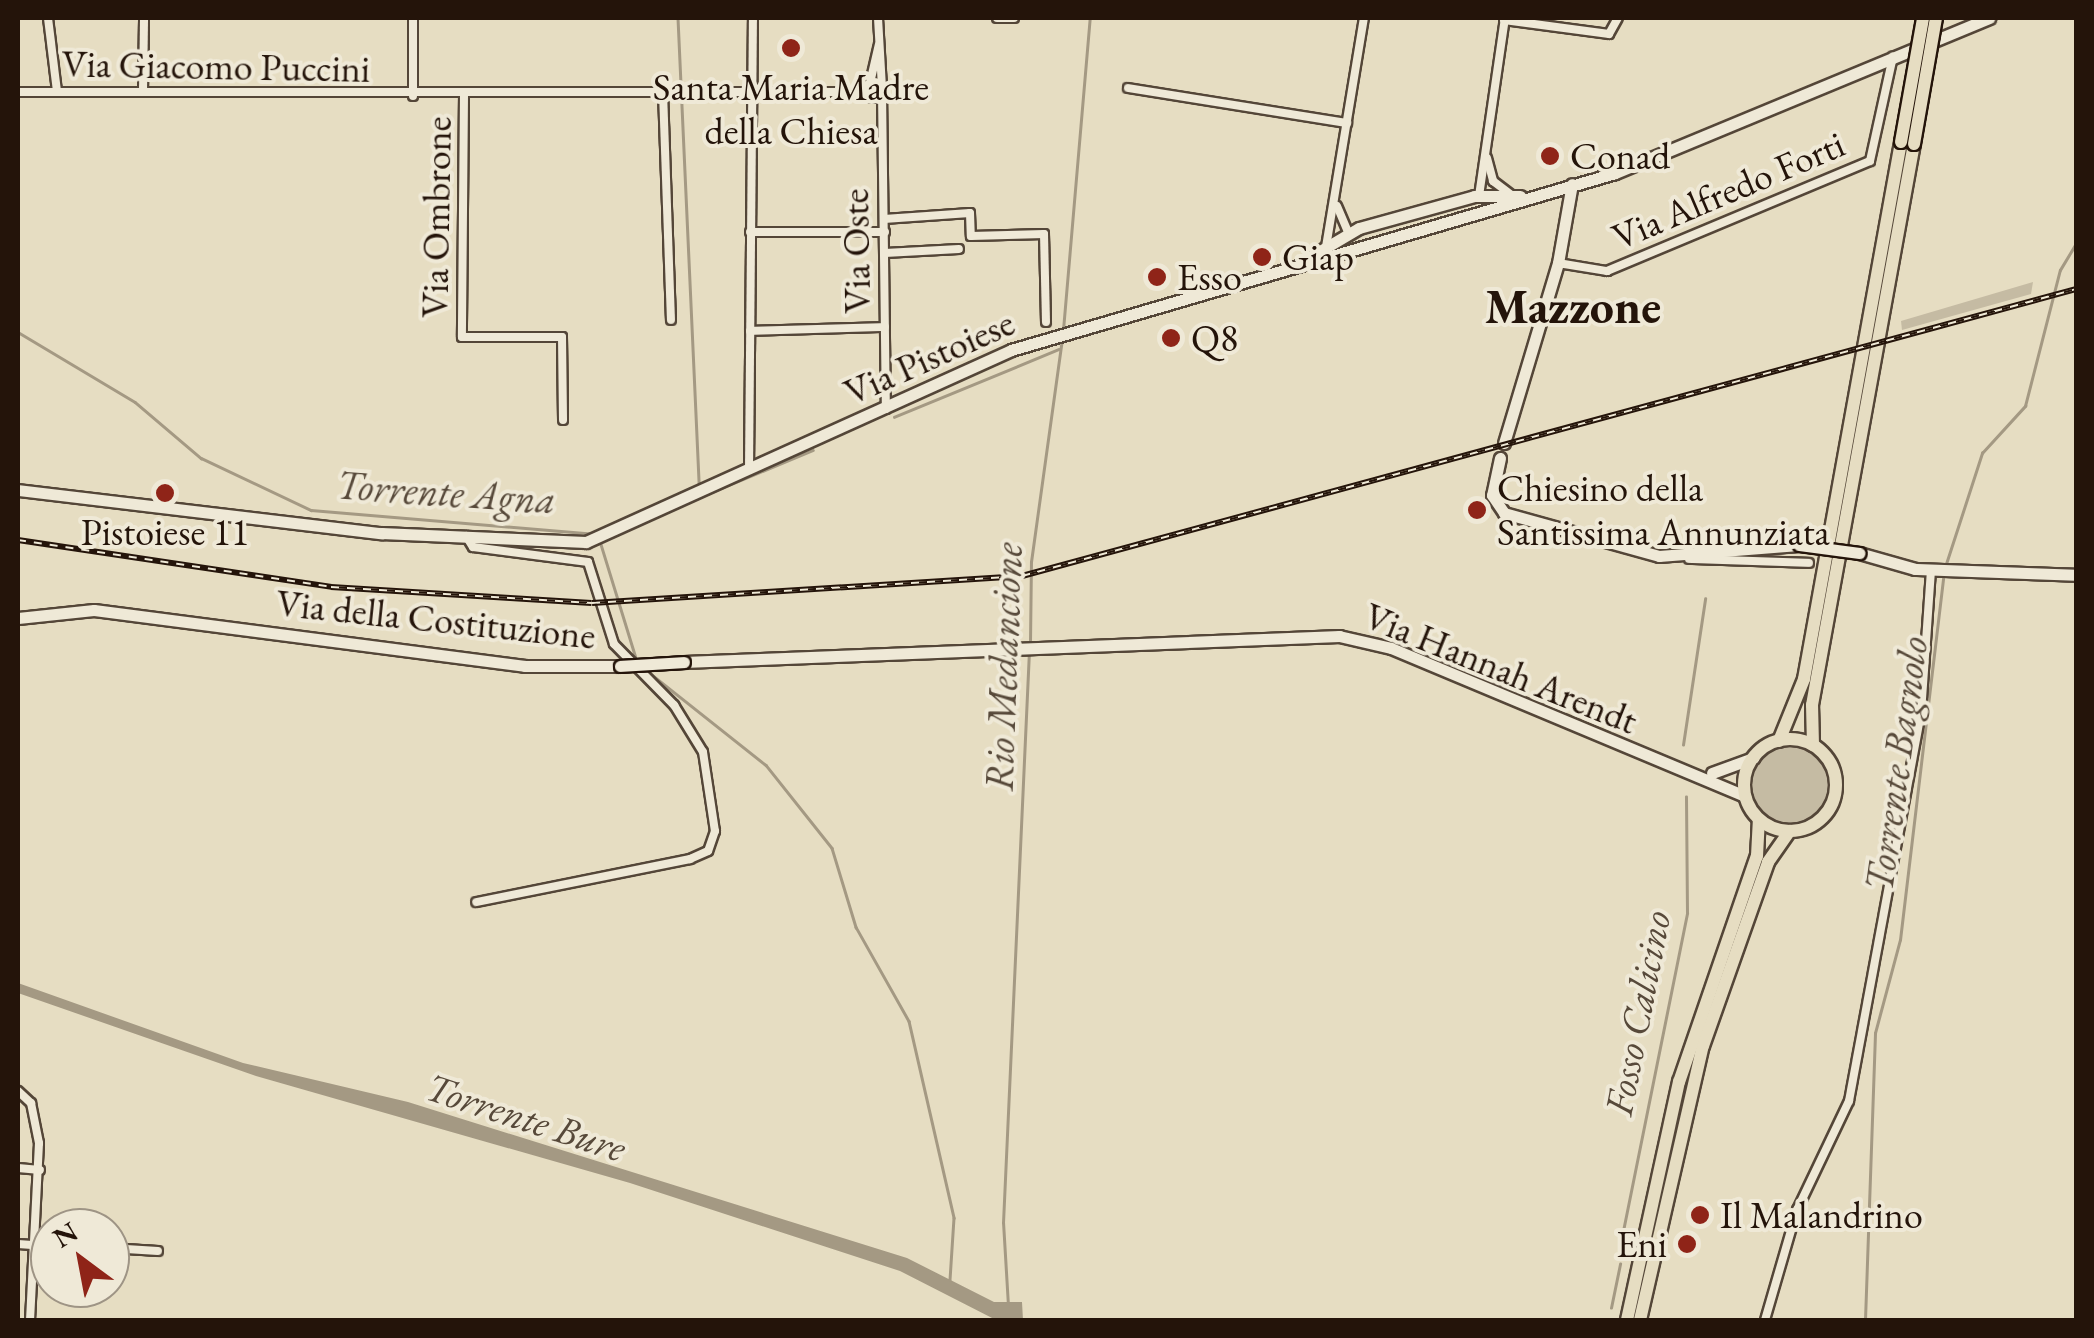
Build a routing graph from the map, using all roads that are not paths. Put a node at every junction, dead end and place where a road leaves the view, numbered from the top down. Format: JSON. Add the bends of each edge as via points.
{"nodes":[{"id":1,"x":48,"y":18,"type":"edge"},
{"id":2,"x":144,"y":18,"type":"edge"},
{"id":3,"x":413,"y":18,"type":"edge"},
{"id":4,"x":752,"y":18,"type":"edge"},
{"id":5,"x":878,"y":18,"type":"edge"},
{"id":6,"x":997,"y":18,"type":"edge"},
{"id":7,"x":1014,"y":18,"type":"edge"},
{"id":8,"x":1364,"y":18,"type":"edge"},
{"id":9,"x":1618,"y":18,"type":"edge"},
{"id":10,"x":1923,"y":18,"type":"edge"},
{"id":11,"x":1936,"y":18,"type":"edge"},
{"id":12,"x":1989,"y":18,"type":"edge"},
{"id":13,"x":1505,"y":19,"type":"edge"},
{"id":14,"x":880,"y":40,"type":"junction"},
{"id":15,"x":1893,"y":56,"type":"junction"},
{"id":16,"x":868,"y":87,"type":"junction"},
{"id":17,"x":1128,"y":88,"type":"dead end"},
{"id":18,"x":882,"y":90,"type":"junction"},
{"id":19,"x":57,"y":91,"type":"junction"},
{"id":20,"x":18,"y":92,"type":"edge"},
{"id":21,"x":142,"y":92,"type":"junction"},
{"id":22,"x":666,"y":92,"type":"junction"},
{"id":23,"x":750,"y":92,"type":"junction"},
{"id":24,"x":464,"y":94,"type":"junction"},
{"id":25,"x":413,"y":96,"type":"junction"},
{"id":26,"x":1347,"y":123,"type":"junction"},
{"id":27,"x":1907,"y":143,"type":"junction"},
{"id":28,"x":1487,"y":155,"type":"junction"},
{"id":29,"x":1572,"y":184,"type":"junction"},
{"id":30,"x":1479,"y":196,"type":"junction"},
{"id":31,"x":1524,"y":196,"type":"junction"},
{"id":32,"x":1336,"y":201,"type":"junction"},
{"id":33,"x":1471,"y":212,"type":"junction"},
{"id":34,"x":884,"y":219,"type":"junction"},
{"id":35,"x":750,"y":232,"type":"junction"},
{"id":36,"x":884,"y":232,"type":"junction"},
{"id":37,"x":1350,"y":234,"type":"junction"},
{"id":38,"x":1361,"y":245,"type":"junction"},
{"id":39,"x":1326,"y":247,"type":"junction"},
{"id":40,"x":958,"y":249,"type":"dead end"},
{"id":41,"x":885,"y":253,"type":"junction"},
{"id":42,"x":1304,"y":261,"type":"junction"},
{"id":43,"x":1558,"y":263,"type":"junction"},
{"id":44,"x":670,"y":320,"type":"dead end"},
{"id":45,"x":1046,"y":322,"type":"dead end"},
{"id":46,"x":885,"y":327,"type":"junction"},
{"id":47,"x":750,"y":331,"type":"junction"},
{"id":48,"x":886,"y":410,"type":"junction"},
{"id":49,"x":563,"y":420,"type":"dead end"},
{"id":50,"x":1504,"y":443,"type":"dead end"},
{"id":51,"x":1500,"y":458,"type":"dead end"},
{"id":52,"x":749,"y":470,"type":"junction"},
{"id":53,"x":18,"y":490,"type":"edge"},
{"id":54,"x":466,"y":536,"type":"junction"},
{"id":55,"x":1682,"y":558,"type":"junction"},
{"id":56,"x":1810,"y":563,"type":"dead end"},
{"id":57,"x":1939,"y":569,"type":"junction"},
{"id":58,"x":2076,"y":576,"type":"edge"},
{"id":59,"x":18,"y":618,"type":"edge"},
{"id":60,"x":1025,"y":644,"type":"joint"},
{"id":61,"x":1778,"y":740,"type":"junction"},
{"id":62,"x":1813,"y":745,"type":"junction"},
{"id":63,"x":1753,"y":758,"type":"junction"},
{"id":64,"x":1708,"y":773,"type":"junction"},
{"id":65,"x":1745,"y":796,"type":"junction"},
{"id":66,"x":1759,"y":820,"type":"junction"},
{"id":67,"x":1790,"y":831,"type":"junction"},
{"id":68,"x":476,"y":902,"type":"dead end"},
{"id":69,"x":18,"y":1091,"type":"edge"},
{"id":70,"x":18,"y":1168,"type":"edge"},
{"id":71,"x":40,"y":1170,"type":"junction"},
{"id":72,"x":38,"y":1208,"type":"edge"},
{"id":73,"x":130,"y":1249,"type":"edge"},
{"id":74,"x":158,"y":1250,"type":"dead end"},
{"id":75,"x":1628,"y":1320,"type":"edge"},
{"id":76,"x":1640,"y":1320,"type":"edge"},
{"id":77,"x":1765,"y":1320,"type":"edge"}],
"edges":[{"from":1,"to":19,"type":"street"},
{"from":2,"to":21,"type":"street"},
{"from":3,"to":25,"type":"street","name":"Via Giacomo Puccini"},
{"from":4,"to":23,"type":"street"},
{"from":5,"to":14,"type":"street","name":"Via Oste"},
{"from":6,"to":7,"type":"street"},
{"from":8,"to":26,"type":"street"},
{"from":9,"to":13,"type":"street","via":[[1609,34]]},
{"from":10,"to":27,"type":"main road","bridge":true},
{"from":11,"to":27,"type":"main road","bridge":true},
{"from":12,"to":15,"type":"street","name":"Via Pistoiese"},
{"from":13,"to":28,"type":"street"},
{"from":14,"to":16,"type":"street","name":"Via Oste"},
{"from":14,"to":18,"type":"street","name":"Via Oste"},
{"from":15,"to":29,"type":"street","name":"Via Pistoiese"},
{"from":15,"to":43,"type":"street","name":"Via Alfredo Forti","via":[[1870,161],[1606,271]]},
{"from":16,"to":18,"type":"street","name":"Via Giacomo Puccini"},
{"from":16,"to":18,"type":"street"},
{"from":16,"to":23,"type":"street","name":"Via Giacomo Puccini"},
{"from":17,"to":26,"type":"street"},
{"from":18,"to":34,"type":"street","name":"Via Oste"},
{"from":19,"to":20,"type":"street","name":"Via Giacomo Puccini"},
{"from":19,"to":21,"type":"street","name":"Via Giacomo Puccini"},
{"from":21,"to":25,"type":"street","name":"Via Giacomo Puccini"},
{"from":22,"to":23,"type":"street","name":"Via Giacomo Puccini"},
{"from":22,"to":24,"type":"street","name":"Via Giacomo Puccini"},
{"from":22,"to":44,"type":"street"},
{"from":23,"to":35,"type":"street"},
{"from":24,"to":25,"type":"street","name":"Via Giacomo Puccini"},
{"from":24,"to":49,"type":"street","name":"Via Ombrone","via":[[462,337],[562,338]]},
{"from":26,"to":32,"type":"street"},
{"from":27,"to":61,"type":"main road","via":[[1804,678]]},
{"from":27,"to":62,"type":"main road","via":[[1815,687]]},
{"from":28,"to":30,"type":"street"},
{"from":28,"to":31,"type":"street","via":[[1496,186]]},
{"from":29,"to":31,"type":"street","name":"Via Pistoiese"},
{"from":29,"to":43,"type":"street"},
{"from":30,"to":31,"type":"street","name":"Via Pistoiese"},
{"from":30,"to":33,"type":"street"},
{"from":30,"to":37,"type":"street","name":"Via Pistoiese"},
{"from":31,"to":33,"type":"street","name":"Via Pistoiese"},
{"from":32,"to":37,"type":"street"},
{"from":32,"to":39,"type":"street"},
{"from":33,"to":38,"type":"street","name":"Via Pistoiese"},
{"from":34,"to":36,"type":"street","name":"Via Oste"},
{"from":34,"to":45,"type":"street","via":[[970,213],[971,236],[1044,234]]},
{"from":35,"to":36,"type":"street"},
{"from":35,"to":47,"type":"street"},
{"from":36,"to":41,"type":"street","name":"Via Oste"},
{"from":37,"to":38,"type":"street"},
{"from":37,"to":39,"type":"street","name":"Via Pistoiese"},
{"from":38,"to":42,"type":"street","name":"Via Pistoiese"},
{"from":39,"to":42,"type":"street","name":"Via Pistoiese"},
{"from":40,"to":41,"type":"street"},
{"from":41,"to":46,"type":"street","name":"Via Oste"},
{"from":42,"to":48,"type":"street","name":"Via Pistoiese","via":[[1051,337]]},
{"from":43,"to":50,"type":"street"},
{"from":46,"to":47,"type":"street"},
{"from":46,"to":48,"type":"street","name":"Via Oste"},
{"from":47,"to":52,"type":"street"},
{"from":48,"to":52,"type":"street","name":"Via Pistoiese"},
{"from":51,"to":55,"type":"street","via":[[1492,495],[1504,513]]},
{"from":52,"to":54,"type":"street","name":"Via Pistoiese","via":[[590,541]]},
{"from":53,"to":54,"type":"street"},
{"from":54,"to":68,"type":"street","via":[[473,546],[588,562],[614,644],[674,705],[704,752],[715,831],[708,851],[690,859]]},
{"from":55,"to":56,"type":"street"},
{"from":55,"to":57,"type":"street","bridge":true,"via":[[1746,544],[1799,545]]},
{"from":57,"to":58,"type":"street"},
{"from":57,"to":77,"type":"street","via":[[1921,713],[1849,1101],[1797,1210]]},
{"from":59,"to":60,"type":"street","name":"Via della Costituzione","bridge":true,"via":[[94,610],[511,665],[620,666]]},
{"from":60,"to":64,"type":"street","name":"Via Hannah Arendt","via":[[1286,632],[1364,640],[1643,757]]},
{"from":61,"to":62,"type":"main road"},
{"from":61,"to":63,"type":"main road"},
{"from":62,"to":67,"type":"main road","via":[[1834,770],[1834,797],[1821,820]]},
{"from":63,"to":64,"type":"street"},
{"from":63,"to":65,"type":"main road"},
{"from":64,"to":65,"type":"street"},
{"from":65,"to":66,"type":"main road"},
{"from":66,"to":67,"type":"main road"},
{"from":66,"to":75,"type":"main road","via":[[1757,856],[1679,1082]]},
{"from":67,"to":76,"type":"main road","via":[[1768,862],[1703,1046]]},
{"from":69,"to":71,"type":"street","via":[[34,1114]]},
{"from":70,"to":71,"type":"street"},
{"from":71,"to":72,"type":"street"},
{"from":73,"to":74,"type":"street"}]}
